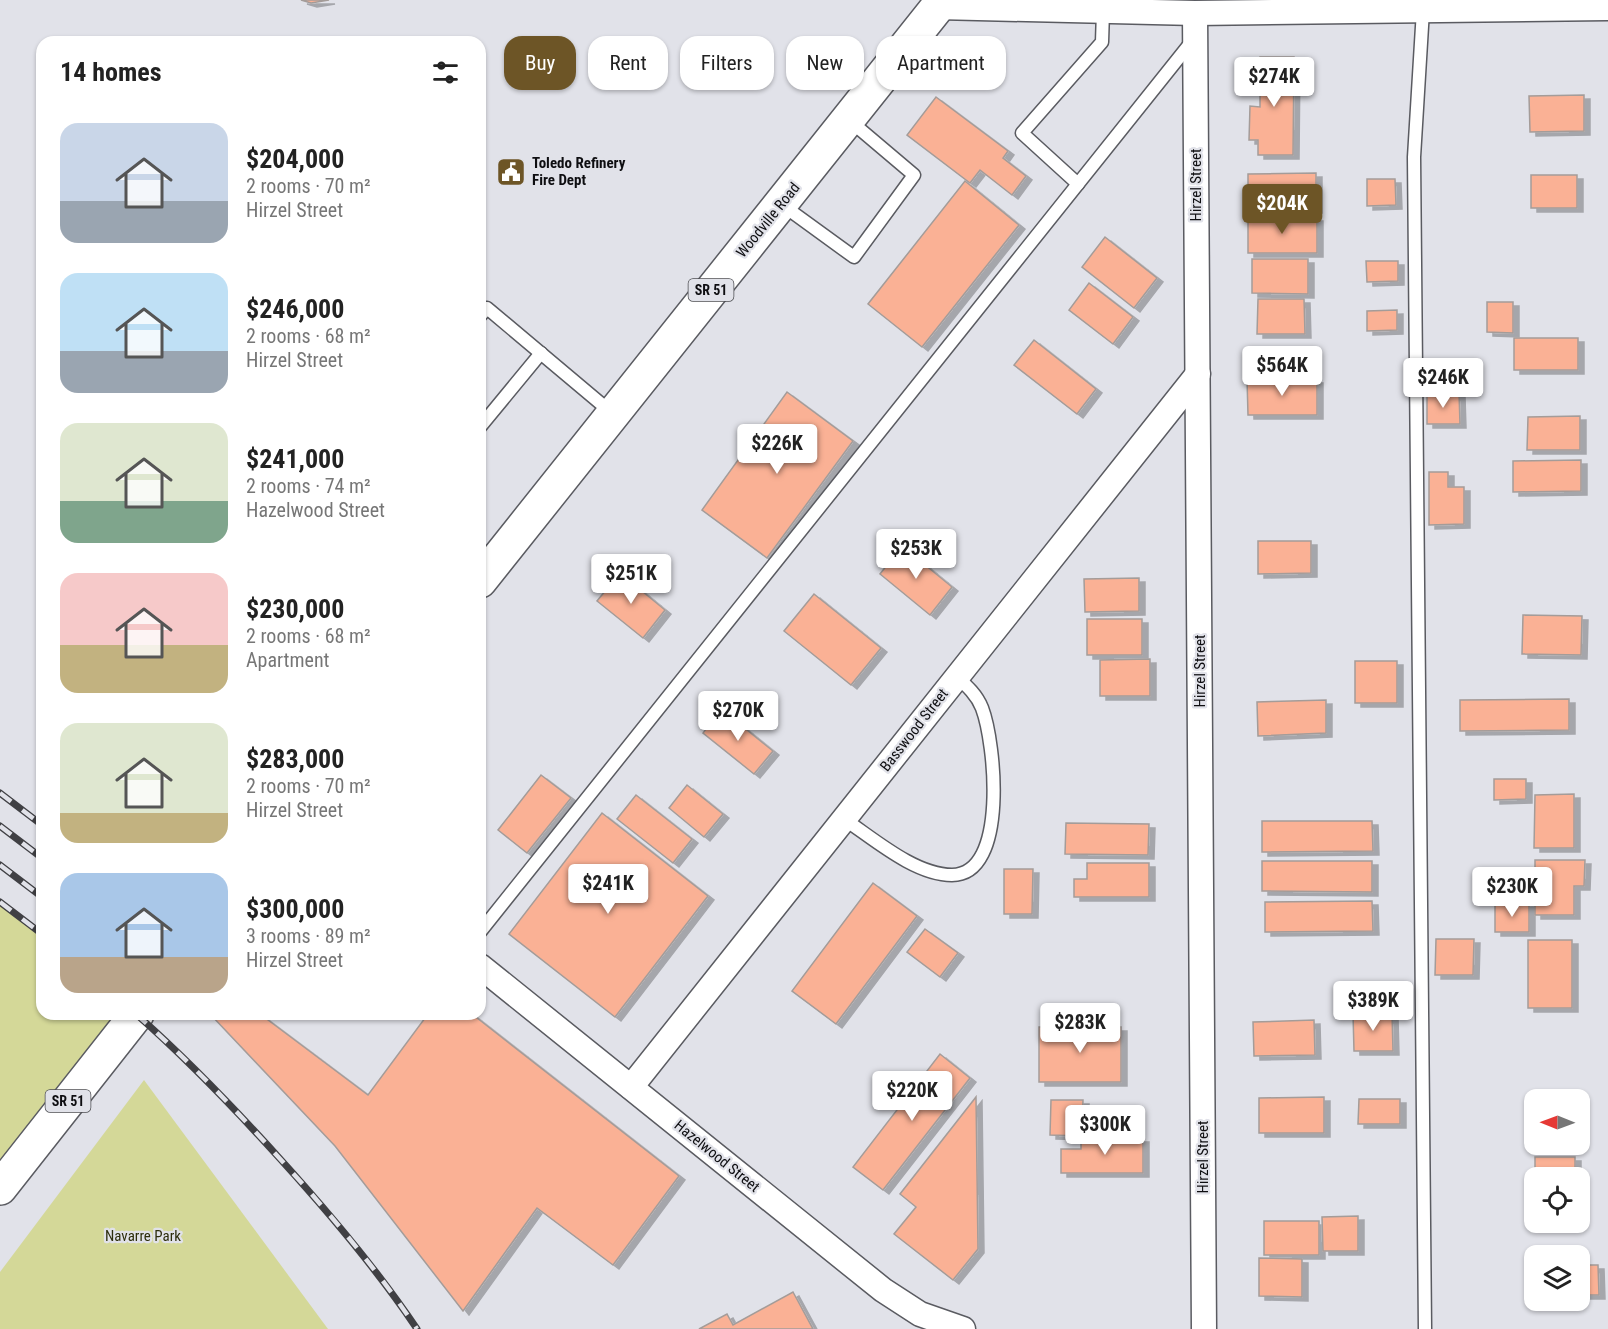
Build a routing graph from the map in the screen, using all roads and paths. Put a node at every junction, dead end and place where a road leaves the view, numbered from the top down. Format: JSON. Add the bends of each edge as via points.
{"nodes":[{"id":1,"x":940,"y":3,"type":"edge"},
{"id":2,"x":1608,"y":8,"type":"edge"},
{"id":3,"x":1423,"y":10,"type":"junction"},
{"id":4,"x":1103,"y":11,"type":"junction"},
{"id":5,"x":1195,"y":25,"type":"junction"},
{"id":6,"x":848,"y":119,"type":"junction"},
{"id":7,"x":1078,"y":184,"type":"junction"},
{"id":8,"x":780,"y":204,"type":"junction"},
{"id":9,"x":486,"y":309,"type":"edge"},
{"id":10,"x":542,"y":353,"type":"junction"},
{"id":11,"x":1198,"y":374,"type":"junction"},
{"id":12,"x":613,"y":414,"type":"junction"},
{"id":13,"x":486,"y":420,"type":"edge"},
{"id":14,"x":486,"y":573,"type":"edge"},
{"id":15,"x":957,"y":676,"type":"junction"},
{"id":16,"x":844,"y":819,"type":"junction"},
{"id":17,"x":486,"y":924,"type":"edge"},
{"id":18,"x":486,"y":971,"type":"edge"},
{"id":19,"x":131,"y":1020,"type":"edge"},
{"id":20,"x":631,"y":1087,"type":"junction"},
{"id":21,"x":0,"y":1188,"type":"edge"},
{"id":22,"x":963,"y":1329,"type":"edge"},
{"id":23,"x":1204,"y":1329,"type":"edge"},
{"id":24,"x":1425,"y":1329,"type":"edge"}],
"edges":[{"from":1,"to":4,"type":"street"},
{"from":1,"to":6,"type":"main road","name":"Woodville Road","number":"SR 51"},
{"from":2,"to":3,"type":"street"},
{"from":3,"to":5,"type":"street"},
{"from":3,"to":24,"type":"lane","via":[[1414,157]]},
{"from":4,"to":5,"type":"street"},
{"from":4,"to":7,"type":"lane","via":[[1102,42],[1022,133]]},
{"from":5,"to":7,"type":"lane"},
{"from":5,"to":11,"type":"street","name":"Hirzel Street"},
{"from":6,"to":8,"type":"main road","name":"Woodville Road","number":"SR 51"},
{"from":6,"to":8,"type":"lane","via":[[914,175],[854,257]]},
{"from":7,"to":17,"type":"lane"},
{"from":8,"to":12,"type":"main road","name":"Woodville Road","number":"SR 51"},
{"from":9,"to":10,"type":"lane"},
{"from":10,"to":12,"type":"lane"},
{"from":10,"to":13,"type":"lane"},
{"from":11,"to":15,"type":"street","name":"Basswood Street"},
{"from":11,"to":23,"type":"street","name":"Hirzel Street"},
{"from":12,"to":14,"type":"main road","name":"Woodville Road","number":"SR 51"},
{"from":15,"to":16,"type":"street","name":"Basswood Street"},
{"from":15,"to":16,"type":"lane","via":[[982,707],[990,736],[993,774],[990,832],[984,852],[972,868],[955,875],[933,874]]},
{"from":16,"to":20,"type":"street","name":"Basswood Street"},
{"from":18,"to":20,"type":"street","name":"Hazelwood Street"},
{"from":19,"to":21,"type":"main road","number":"SR 51"},
{"from":20,"to":22,"type":"street","name":"Hazelwood Street","via":[[883,1290],[920,1314]]}]}
